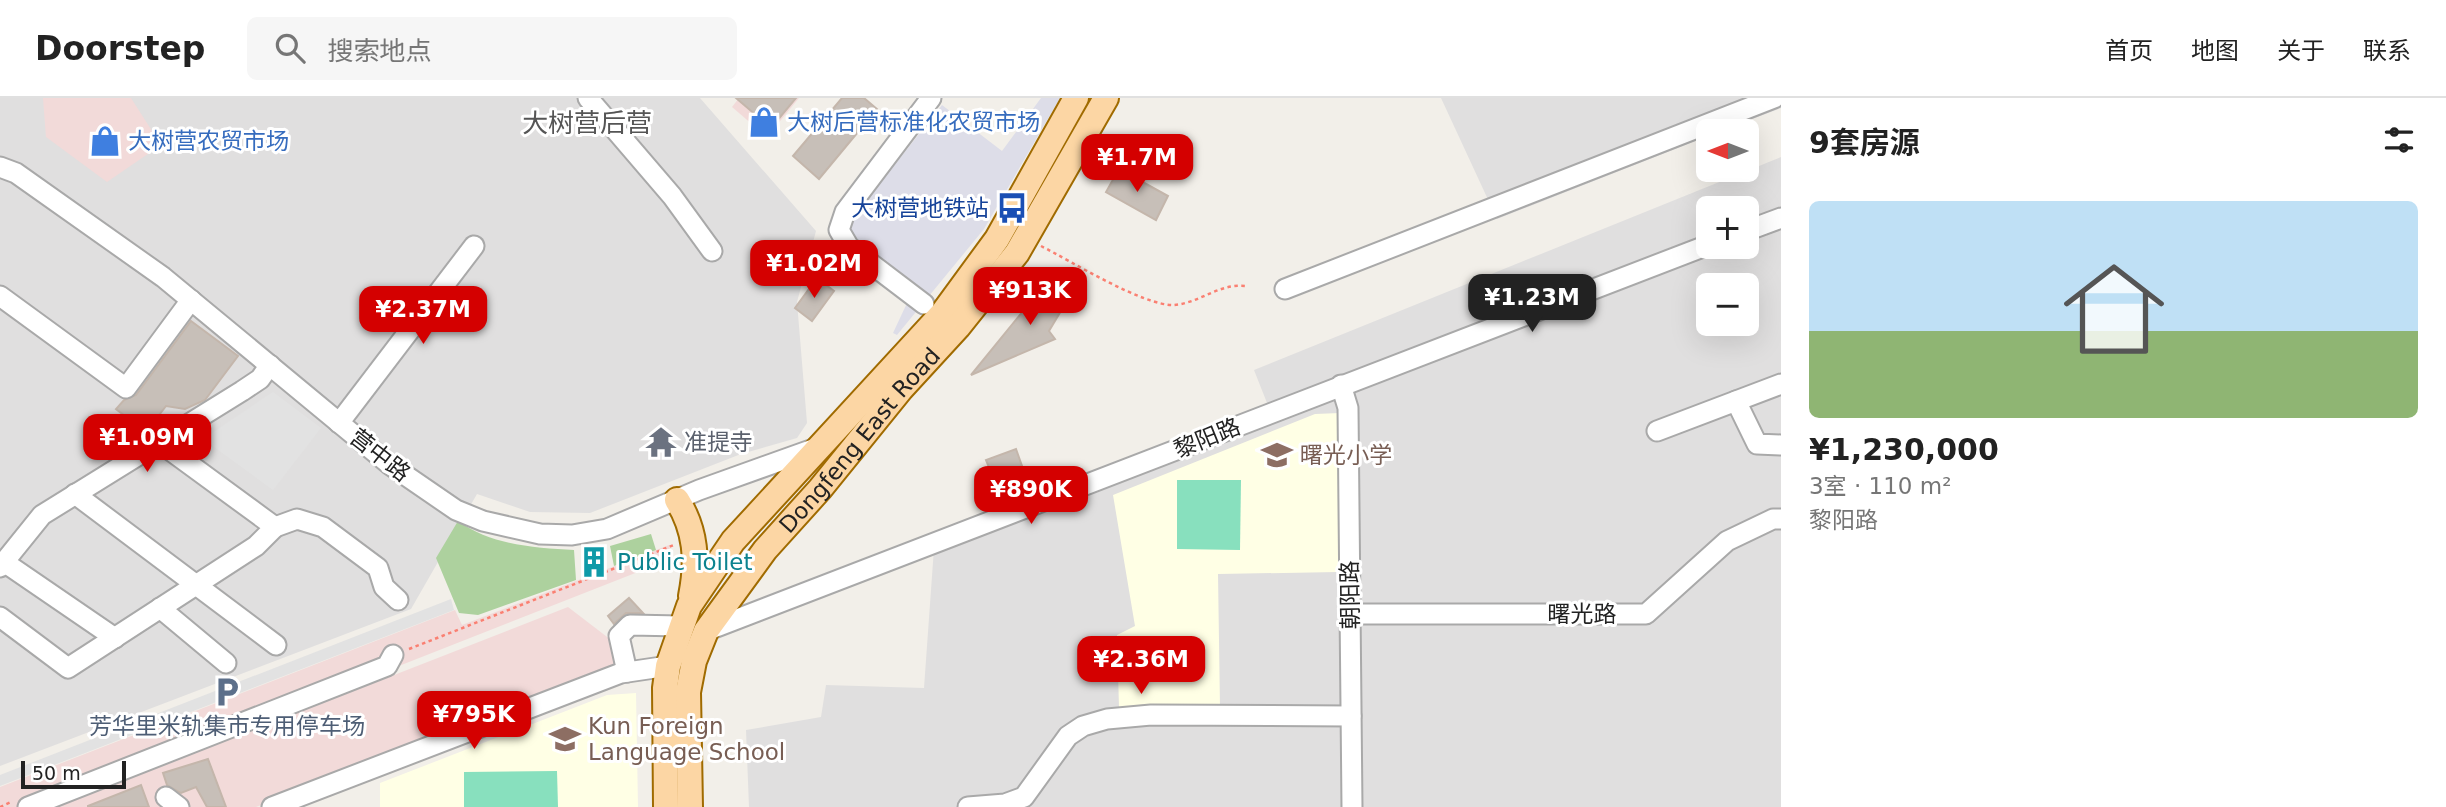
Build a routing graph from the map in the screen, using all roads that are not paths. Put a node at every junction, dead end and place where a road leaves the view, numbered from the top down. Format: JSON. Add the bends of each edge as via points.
{"nodes":[{"id":1,"x":588,"y":98,"type":"edge"},
{"id":2,"x":931,"y":98,"type":"edge"},
{"id":3,"x":1076,"y":98,"type":"edge"},
{"id":4,"x":1106,"y":98,"type":"edge"},
{"id":5,"x":1774,"y":98,"type":"edge"},
{"id":6,"x":0,"y":167,"type":"edge"},
{"id":7,"x":1781,"y":218,"type":"edge"},
{"id":8,"x":1759,"y":226,"type":"edge"},
{"id":9,"x":474,"y":246,"type":"dead end"},
{"id":10,"x":712,"y":251,"type":"dead end"},
{"id":11,"x":1696,"y":251,"type":"edge"},
{"id":12,"x":1285,"y":289,"type":"dead end"},
{"id":13,"x":0,"y":296,"type":"edge"},
{"id":14,"x":191,"y":300,"type":"junction"},
{"id":15,"x":924,"y":304,"type":"dead end"},
{"id":16,"x":270,"y":365,"type":"junction"},
{"id":17,"x":1781,"y":384,"type":"edge"},
{"id":18,"x":1341,"y":385,"type":"junction"},
{"id":19,"x":1736,"y":401,"type":"junction"},
{"id":20,"x":339,"y":423,"type":"junction"},
{"id":21,"x":1657,"y":431,"type":"dead end"},
{"id":22,"x":159,"y":442,"type":"junction"},
{"id":23,"x":1781,"y":445,"type":"edge"},
{"id":24,"x":819,"y":447,"type":"junction"},
{"id":25,"x":75,"y":494,"type":"junction"},
{"id":26,"x":677,"y":500,"type":"junction"},
{"id":27,"x":1781,"y":519,"type":"edge"},
{"id":28,"x":275,"y":527,"type":"junction"},
{"id":29,"x":2,"y":565,"type":"edge"},
{"id":30,"x":196,"y":585,"type":"junction"},
{"id":31,"x":398,"y":600,"type":"dead end"},
{"id":32,"x":160,"y":608,"type":"junction"},
{"id":33,"x":1350,"y":614,"type":"junction"},
{"id":34,"x":685,"y":616,"type":"junction"},
{"id":35,"x":0,"y":617,"type":"edge"},
{"id":36,"x":706,"y":631,"type":"junction"},
{"id":37,"x":115,"y":638,"type":"junction"},
{"id":38,"x":276,"y":645,"type":"dead end"},
{"id":39,"x":393,"y":655,"type":"dead end"},
{"id":40,"x":226,"y":663,"type":"dead end"},
{"id":41,"x":668,"y":666,"type":"junction"},
{"id":42,"x":628,"y":672,"type":"junction"},
{"id":43,"x":1351,"y":716,"type":"junction"},
{"id":44,"x":1025,"y":802,"type":"edge"},
{"id":45,"x":28,"y":807,"type":"edge"},
{"id":46,"x":272,"y":807,"type":"edge"},
{"id":47,"x":666,"y":807,"type":"edge"},
{"id":48,"x":690,"y":807,"type":"edge"},
{"id":49,"x":968,"y":807,"type":"edge"},
{"id":50,"x":1352,"y":807,"type":"edge"}],
"edges":[{"from":1,"to":10,"type":"street","via":[[672,196]]},
{"from":2,"to":15,"type":"street","via":[[845,212],[839,230],[849,247]]},
{"from":3,"to":24,"type":"main road","name":"Dongfeng East Road","via":[[997,239],[942,314]]},
{"from":4,"to":36,"type":"main road","name":"Dongfeng East Road","via":[[1026,238],[958,327],[765,550]]},
{"from":5,"to":12,"type":"street"},
{"from":6,"to":14,"type":"street","name":"营中路","via":[[16,173]]},
{"from":7,"to":8,"type":"street"},
{"from":9,"to":20,"type":"street"},
{"from":11,"to":18,"type":"street","name":"黎阳路"},
{"from":13,"to":14,"type":"street","via":[[126,387]]},
{"from":14,"to":16,"type":"street","name":"营中路"},
{"from":16,"to":20,"type":"street","name":"营中路"},
{"from":16,"to":22,"type":"street","via":[[260,379]]},
{"from":17,"to":19,"type":"street"},
{"from":18,"to":33,"type":"street","name":"朝阳路","via":[[1348,408]]},
{"from":18,"to":36,"type":"street","name":"黎阳路"},
{"from":19,"to":21,"type":"street"},
{"from":19,"to":23,"type":"street","via":[[1757,444]]},
{"from":20,"to":26,"type":"street","name":"营中路","via":[[388,464],[456,510],[515,530],[589,533]]},
{"from":22,"to":25,"type":"street"},
{"from":22,"to":28,"type":"street"},
{"from":24,"to":26,"type":"street","name":"营中路"},
{"from":24,"to":34,"type":"main road","name":"Dongfeng East Road","via":[[733,541]]},
{"from":25,"to":29,"type":"street","via":[[42,515]]},
{"from":25,"to":30,"type":"street"},
{"from":26,"to":34,"type":"main road","via":[[689,520],[694,542],[695,578]]},
{"from":27,"to":33,"type":"street","name":"曙光路","via":[[1727,541],[1646,614]]},
{"from":28,"to":30,"type":"street","via":[[256,546]]},
{"from":28,"to":31,"type":"street","via":[[297,519],[323,527],[377,568],[384,587]]},
{"from":29,"to":37,"type":"street"},
{"from":30,"to":32,"type":"street"},
{"from":30,"to":38,"type":"street"},
{"from":32,"to":37,"type":"street"},
{"from":32,"to":40,"type":"street"},
{"from":33,"to":43,"type":"street","name":"朝阳路"},
{"from":34,"to":41,"type":"main road","name":"Dongfeng East Road"},
{"from":34,"to":42,"type":"street","via":[[630,625],[619,636]]},
{"from":35,"to":37,"type":"street","via":[[68,668]]},
{"from":36,"to":48,"type":"main road","name":"Dongfeng East Road","via":[[688,692]]},
{"from":39,"to":45,"type":"street","via":[[387,666]]},
{"from":41,"to":42,"type":"street"},
{"from":41,"to":47,"type":"main road","name":"Dongfeng East Road"},
{"from":42,"to":46,"type":"street"},
{"from":43,"to":44,"type":"street","via":[[1107,719],[1068,736]]},
{"from":43,"to":50,"type":"street","name":"朝阳路"},
{"from":44,"to":49,"type":"street"}]}
